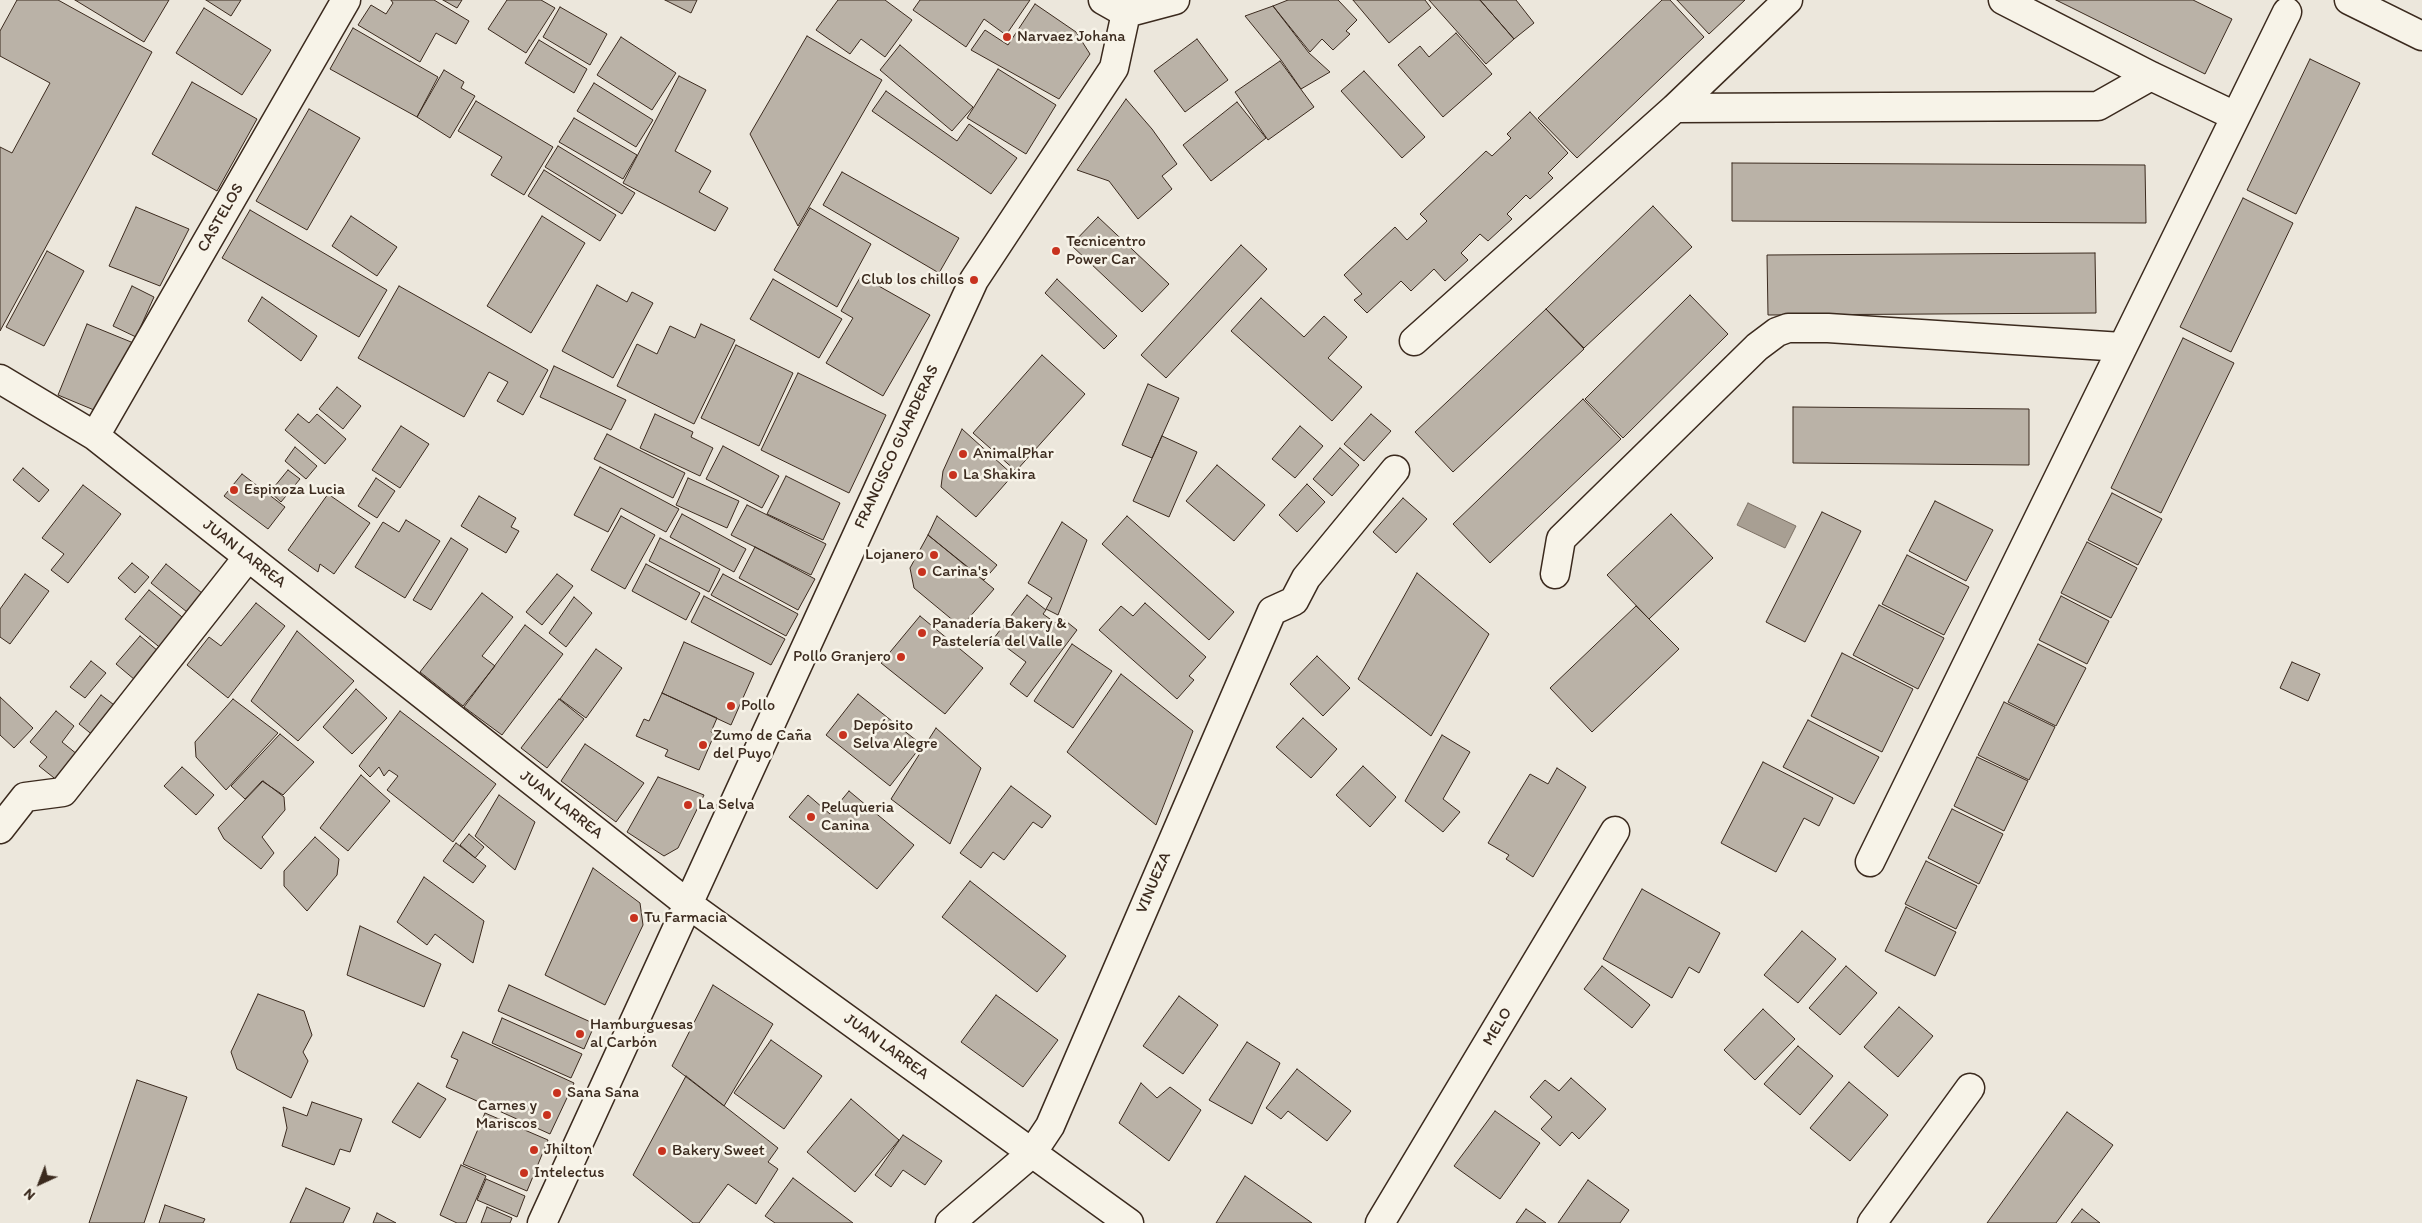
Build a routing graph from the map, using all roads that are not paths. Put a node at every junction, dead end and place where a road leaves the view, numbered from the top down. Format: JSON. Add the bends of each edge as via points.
{"nodes":[{"id":1,"x":346,"y":0,"type":"edge"},
{"id":2,"x":1175,"y":0,"type":"edge"},
{"id":3,"x":1788,"y":0,"type":"edge"},
{"id":4,"x":2002,"y":0,"type":"edge"},
{"id":5,"x":2349,"y":0,"type":"edge"},
{"id":6,"x":1114,"y":7,"type":"edge"},
{"id":7,"x":2287,"y":12,"type":"dead end"},
{"id":8,"x":2422,"y":36,"type":"edge"},
{"id":9,"x":2151,"y":76,"type":"junction"},
{"id":10,"x":1675,"y":108,"type":"junction"},
{"id":11,"x":2235,"y":116,"type":"junction"},
{"id":12,"x":1414,"y":342,"type":"dead end"},
{"id":13,"x":2122,"y":347,"type":"junction"},
{"id":14,"x":0,"y":379,"type":"edge"},
{"id":15,"x":95,"y":436,"type":"junction"},
{"id":16,"x":1395,"y":470,"type":"dead end"},
{"id":17,"x":248,"y":557,"type":"junction"},
{"id":18,"x":1555,"y":574,"type":"dead end"},
{"id":19,"x":0,"y":829,"type":"edge"},
{"id":20,"x":1615,"y":831,"type":"dead end"},
{"id":21,"x":1870,"y":862,"type":"dead end"},
{"id":22,"x":688,"y":904,"type":"junction"},
{"id":23,"x":1970,"y":1088,"type":"dead end"},
{"id":24,"x":1032,"y":1153,"type":"junction"},
{"id":25,"x":542,"y":1223,"type":"edge"},
{"id":26,"x":950,"y":1223,"type":"edge"},
{"id":27,"x":1129,"y":1223,"type":"edge"},
{"id":28,"x":1380,"y":1223,"type":"edge"},
{"id":29,"x":1872,"y":1223,"type":"edge"}],
"edges":[{"from":1,"to":15,"type":"street","name":"CASTELOS"},
{"from":2,"to":6,"type":"street"},
{"from":3,"to":10,"type":"street"},
{"from":4,"to":9,"type":"street"},
{"from":5,"to":8,"type":"street"},
{"from":6,"to":22,"type":"street","name":"FRANCISCO GUARDERAS","via":[[1114,68],[974,280]]},
{"from":7,"to":11,"type":"street"},
{"from":9,"to":10,"type":"street","via":[[2098,106]]},
{"from":9,"to":11,"type":"street"},
{"from":10,"to":12,"type":"street"},
{"from":11,"to":13,"type":"street"},
{"from":13,"to":18,"type":"street","via":[[1828,328],[1788,328],[1777,332],[1757,347],[1561,539]]},
{"from":13,"to":21,"type":"street"},
{"from":14,"to":15,"type":"street","name":"JUAN LARREA"},
{"from":15,"to":17,"type":"street","name":"JUAN LARREA"},
{"from":16,"to":24,"type":"street","name":"VINUEZA","via":[[1306,578],[1294,601],[1272,611],[1050,1126]]},
{"from":17,"to":19,"type":"street","via":[[63,792],[25,797]]},
{"from":17,"to":22,"type":"street","name":"JUAN LARREA"},
{"from":20,"to":28,"type":"street","name":"MELO"},
{"from":22,"to":24,"type":"street","name":"JUAN LARREA"},
{"from":22,"to":25,"type":"street","name":"FRANCISCO GUARDERAS"},
{"from":23,"to":29,"type":"street"},
{"from":24,"to":26,"type":"street","name":"VINUEZA"},
{"from":24,"to":27,"type":"street","name":"JUAN LARREA"}]}
